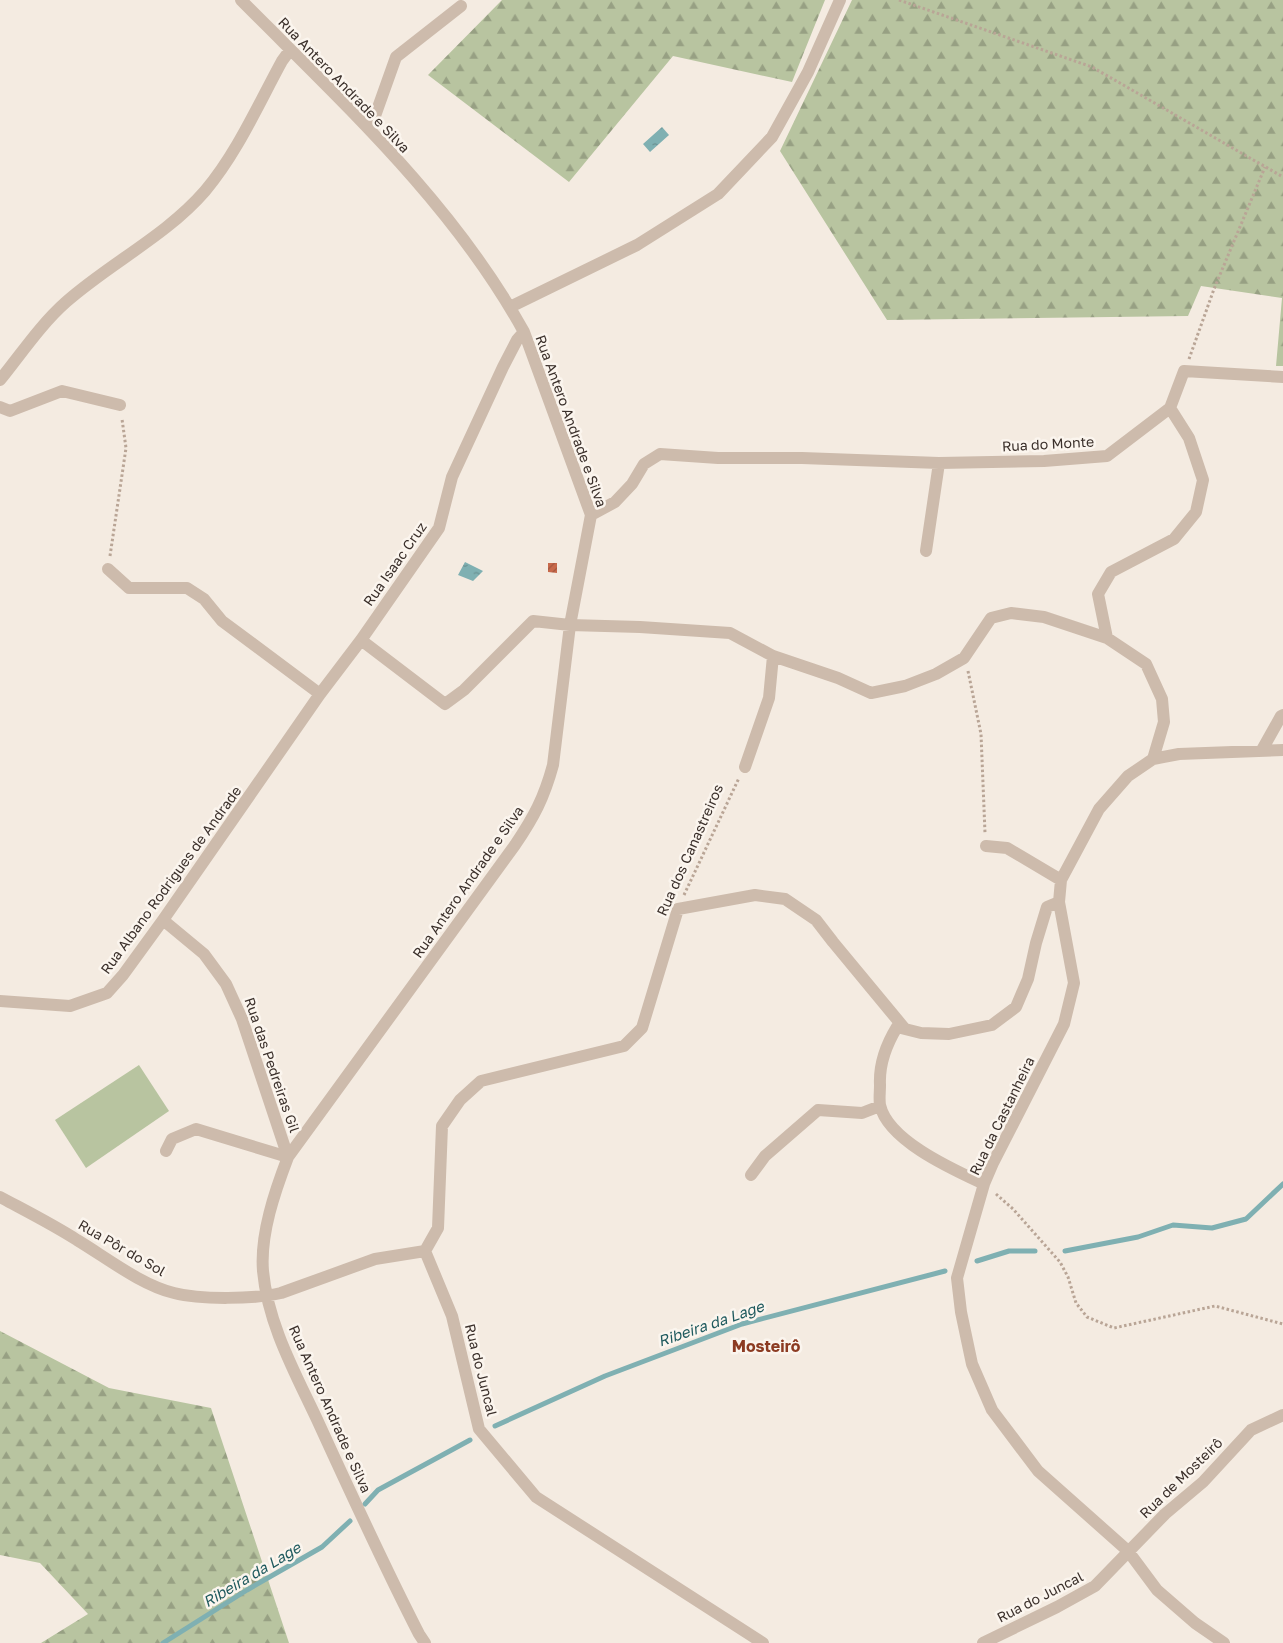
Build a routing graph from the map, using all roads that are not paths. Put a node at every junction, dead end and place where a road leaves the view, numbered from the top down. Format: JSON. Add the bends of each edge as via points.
{"nodes":[{"id":1,"x":241,"y":0,"type":"edge"},
{"id":2,"x":840,"y":0,"type":"edge"},
{"id":3,"x":461,"y":6,"type":"dead end"},
{"id":4,"x":290,"y":50,"type":"junction"},
{"id":5,"x":370,"y":130,"type":"junction"},
{"id":6,"x":510,"y":308,"type":"junction"},
{"id":7,"x":524,"y":332,"type":"junction"},
{"id":8,"x":1283,"y":377,"type":"edge"},
{"id":9,"x":0,"y":380,"type":"edge"},
{"id":10,"x":120,"y":405,"type":"road end"},
{"id":11,"x":0,"y":407,"type":"edge"},
{"id":12,"x":1170,"y":408,"type":"junction"},
{"id":13,"x":939,"y":462,"type":"junction"},
{"id":14,"x":591,"y":515,"type":"junction"},
{"id":15,"x":926,"y":551,"type":"dead end"},
{"id":16,"x":108,"y":569,"type":"road end"},
{"id":17,"x":570,"y":625,"type":"junction"},
{"id":18,"x":1107,"y":638,"type":"junction"},
{"id":19,"x":361,"y":640,"type":"junction"},
{"id":20,"x":773,"y":656,"type":"junction"},
{"id":21,"x":320,"y":694,"type":"junction"},
{"id":22,"x":1283,"y":715,"type":"edge"},
{"id":23,"x":1262,"y":750,"type":"junction"},
{"id":24,"x":1283,"y":750,"type":"edge"},
{"id":25,"x":1153,"y":759,"type":"junction"},
{"id":26,"x":745,"y":766,"type":"road end"},
{"id":27,"x":986,"y":846,"type":"road end"},
{"id":28,"x":1061,"y":880,"type":"junction"},
{"id":29,"x":1058,"y":902,"type":"junction"},
{"id":30,"x":163,"y":920,"type":"junction"},
{"id":31,"x":0,"y":1001,"type":"edge"},
{"id":32,"x":906,"y":1029,"type":"junction"},
{"id":33,"x":880,"y":1106,"type":"junction"},
{"id":34,"x":166,"y":1151,"type":"dead end"},
{"id":35,"x":288,"y":1157,"type":"junction"},
{"id":36,"x":751,"y":1175,"type":"dead end"},
{"id":37,"x":984,"y":1184,"type":"junction"},
{"id":38,"x":0,"y":1197,"type":"edge"},
{"id":39,"x":426,"y":1251,"type":"junction"},
{"id":40,"x":267,"y":1296,"type":"junction"},
{"id":41,"x":1283,"y":1415,"type":"edge"},
{"id":42,"x":1128,"y":1551,"type":"junction"},
{"id":43,"x":425,"y":1643,"type":"edge"},
{"id":44,"x":763,"y":1643,"type":"edge"},
{"id":45,"x":982,"y":1643,"type":"edge"},
{"id":46,"x":1224,"y":1643,"type":"edge"}],
"edges":[{"from":1,"to":4,"type":"street","name":"Rua Antero Andrade e Silva"},
{"from":2,"to":6,"type":"street","via":[[808,72],[772,137],[718,194],[637,245]]},
{"from":3,"to":5,"type":"street","via":[[396,57]]},
{"from":4,"to":5,"type":"street","name":"Rua Antero Andrade e Silva"},
{"from":4,"to":9,"type":"street","via":[[227,161],[204,192],[174,221],[65,302]]},
{"from":5,"to":6,"type":"street","name":"Rua Antero Andrade e Silva","via":[[453,226]]},
{"from":6,"to":7,"type":"street","name":"Rua Antero Andrade e Silva"},
{"from":7,"to":14,"type":"street","name":"Rua Antero Andrade e Silva"},
{"from":7,"to":19,"type":"street","name":"Rua Isaac Cruz","via":[[503,367],[452,477],[439,528]]},
{"from":8,"to":12,"type":"street","via":[[1184,371]]},
{"from":10,"to":11,"type":"street","via":[[62,391],[10,411]]},
{"from":12,"to":13,"type":"street","name":"Rua do Monte","via":[[1107,456],[1044,462]]},
{"from":12,"to":18,"type":"street","via":[[1189,438],[1203,480],[1196,512],[1174,539],[1112,572],[1098,594]]},
{"from":13,"to":14,"type":"street","name":"Rua do Monte","via":[[660,454],[644,464],[632,484],[615,502]]},
{"from":13,"to":15,"type":"street"},
{"from":14,"to":17,"type":"street","name":"Rua Antero Andrade e Silva"},
{"from":16,"to":21,"type":"street","via":[[129,588],[187,588],[204,599],[222,621]]},
{"from":17,"to":19,"type":"street","via":[[532,621],[464,690],[445,704]]},
{"from":17,"to":20,"type":"street","via":[[640,626],[730,634]]},
{"from":17,"to":35,"type":"street","name":"Rua Antero Andrade e Silva","via":[[553,765],[540,805],[515,845]]},
{"from":18,"to":20,"type":"street","via":[[1044,618],[1011,613],[991,618],[964,658],[905,686],[872,693]]},
{"from":18,"to":25,"type":"street","via":[[1146,664],[1162,699],[1164,722]]},
{"from":19,"to":21,"type":"street","name":"Rua Isaac Cruz"},
{"from":20,"to":26,"type":"street","via":[[769,698]]},
{"from":21,"to":30,"type":"street","name":"Rua Albano Rodrigues de Andrade"},
{"from":22,"to":23,"type":"street"},
{"from":23,"to":24,"type":"street"},
{"from":23,"to":25,"type":"street","via":[[1179,754]]},
{"from":25,"to":28,"type":"street","name":"Rua da Castanheira","via":[[1128,776],[1099,809]]},
{"from":27,"to":28,"type":"street","via":[[1006,848]]},
{"from":28,"to":29,"type":"street","name":"Rua da Castanheira"},
{"from":29,"to":32,"type":"street","via":[[1047,907],[1028,979],[1016,1007],[992,1026],[949,1034]]},
{"from":29,"to":37,"type":"street","name":"Rua da Castanheira","via":[[1074,983],[1064,1024]]},
{"from":30,"to":31,"type":"street","name":"Rua Albano Rodrigues de Andrade","via":[[107,993],[70,1006]]},
{"from":30,"to":35,"type":"street","name":"Rua das Pedreiras Gil","via":[[204,954],[226,984],[242,1018]]},
{"from":32,"to":33,"type":"street","via":[[897,1028],[887,1044],[879,1075]]},
{"from":32,"to":39,"type":"street","name":"Rua dos Canastreiros","via":[[816,920],[785,899],[755,896],[678,909],[642,1028],[624,1046],[481,1081],[460,1100],[442,1126],[438,1228]]},
{"from":33,"to":36,"type":"street","via":[[862,1113],[818,1110],[765,1156]]},
{"from":33,"to":37,"type":"street","via":[[891,1127],[914,1147]]},
{"from":34,"to":35,"type":"street","via":[[172,1139],[196,1129]]},
{"from":35,"to":40,"type":"street","name":"Rua Antero Andrade e Silva","via":[[274,1195],[265,1235],[263,1269]]},
{"from":37,"to":42,"type":"street","name":"Rua da Castanheira","via":[[958,1278],[961,1312],[972,1364],[992,1410],[1038,1471]]},
{"from":38,"to":40,"type":"street","name":"Rua Pôr do Sol","via":[[68,1234],[148,1284],[174,1294]]},
{"from":39,"to":40,"type":"street","via":[[375,1259]]},
{"from":39,"to":44,"type":"street","name":"Rua do Juncal","via":[[452,1316],[479,1429],[536,1497]]},
{"from":40,"to":43,"type":"street","name":"Rua Antero Andrade e Silva","via":[[279,1337],[384,1566]]},
{"from":41,"to":42,"type":"street","name":"Rua de Mosteirô","via":[[1251,1430],[1203,1482]]},
{"from":42,"to":45,"type":"street","name":"Rua do Juncal","via":[[1095,1586]]},
{"from":42,"to":46,"type":"street","name":"Rua da Castanheira","via":[[1157,1590]]}]}
